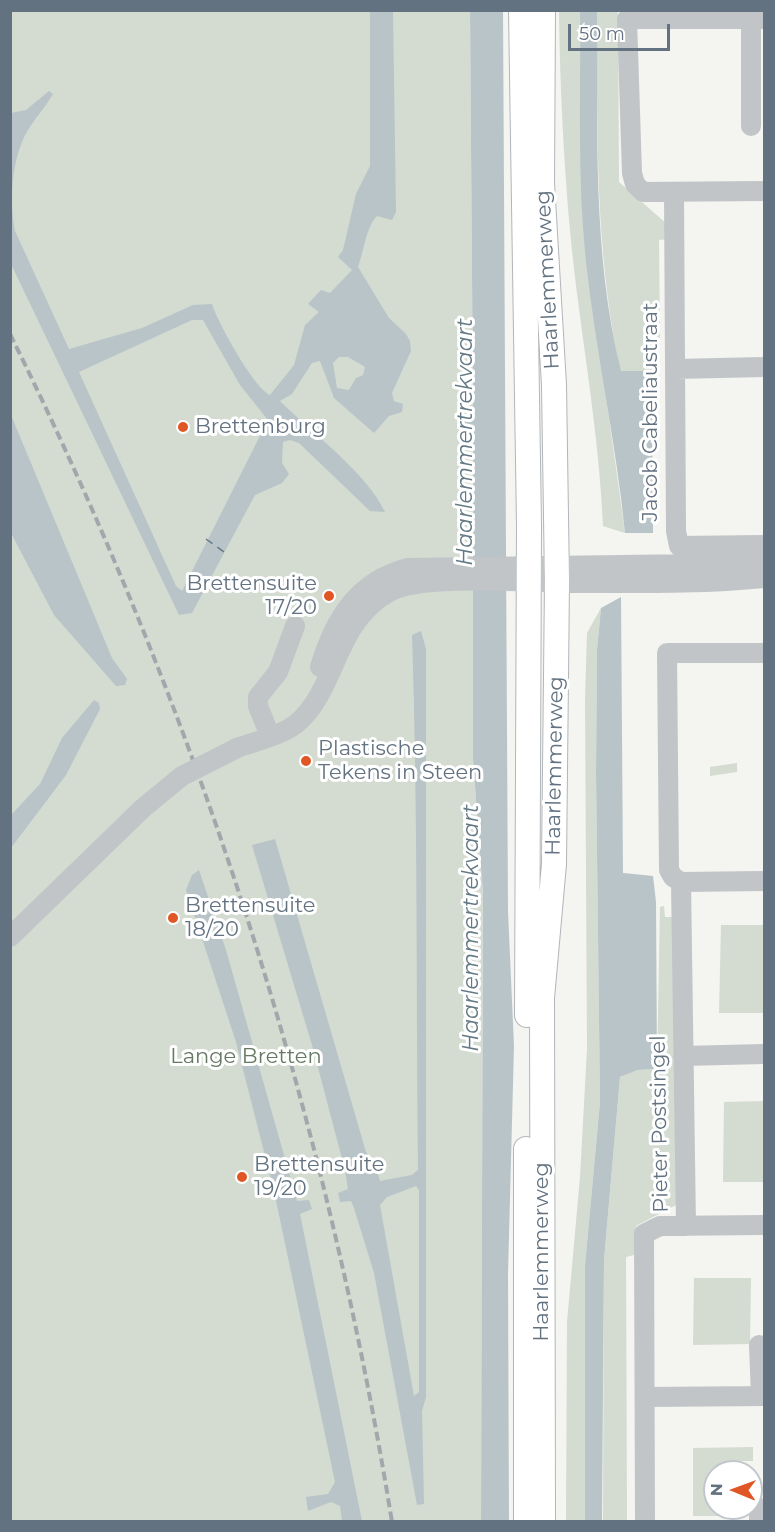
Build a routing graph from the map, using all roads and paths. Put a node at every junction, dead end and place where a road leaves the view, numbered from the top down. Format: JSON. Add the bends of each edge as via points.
{"nodes":[{"id":1,"x":521,"y":10,"type":"edge"},
{"id":2,"x":543,"y":10,"type":"edge"},
{"id":3,"x":761,"y":17,"type":"edge"},
{"id":4,"x":751,"y":126,"type":"dead end"},
{"id":5,"x":765,"y":191,"type":"edge"},
{"id":6,"x":674,"y":193,"type":"junction"},
{"id":7,"x":765,"y":367,"type":"edge"},
{"id":8,"x":675,"y":369,"type":"junction"},
{"id":9,"x":765,"y":545,"type":"edge"},
{"id":10,"x":765,"y":563,"type":"edge"},
{"id":11,"x":521,"y":574,"type":"junction"},
{"id":12,"x":557,"y":574,"type":"junction"},
{"id":13,"x":765,"y":578,"type":"edge"},
{"id":14,"x":295,"y":626,"type":"dead end"},
{"id":15,"x":765,"y":653,"type":"edge"},
{"id":16,"x":271,"y":736,"type":"junction"},
{"id":17,"x":765,"y":881,"type":"edge"},
{"id":18,"x":681,"y":882,"type":"junction"},
{"id":19,"x":10,"y":937,"type":"edge"},
{"id":20,"x":765,"y":1054,"type":"edge"},
{"id":21,"x":683,"y":1056,"type":"junction"},
{"id":22,"x":765,"y":1225,"type":"edge"},
{"id":23,"x":686,"y":1226,"type":"junction"},
{"id":24,"x":759,"y":1345,"type":"dead end"},
{"id":25,"x":763,"y":1396,"type":"edge"},
{"id":26,"x":645,"y":1397,"type":"junction"},
{"id":27,"x":525,"y":1521,"type":"edge"},
{"id":28,"x":543,"y":1521,"type":"edge"},
{"id":29,"x":645,"y":1521,"type":"edge"}],
"edges":[{"from":1,"to":11,"type":"main road","name":"Haarlemmerweg"},
{"from":2,"to":12,"type":"main road","name":"Haarlemmerweg","via":[[542,183],[554,385]]},
{"from":3,"to":4,"type":"street"},
{"from":3,"to":6,"type":"street","via":[[627,19],[632,173],[643,192]]},
{"from":5,"to":6,"type":"street"},
{"from":6,"to":8,"type":"street","name":"Jacob Cabeliaustraat"},
{"from":7,"to":8,"type":"street"},
{"from":8,"to":9,"type":"street","name":"Jacob Cabeliaustraat","via":[[679,546]]},
{"from":10,"to":12,"type":"street"},
{"from":11,"to":12,"type":"street"},
{"from":11,"to":16,"type":"street","via":[[459,574],[389,592],[369,607],[344,639],[306,712],[290,728]]},
{"from":11,"to":27,"type":"main road","name":"Haarlemmerweg"},
{"from":12,"to":13,"type":"street"},
{"from":12,"to":28,"type":"main road","name":"Haarlemmerweg","via":[[554,864],[542,998]]},
{"from":14,"to":16,"type":"street","via":[[283,663],[258,697]]},
{"from":15,"to":18,"type":"street","via":[[667,653],[669,870]]},
{"from":16,"to":19,"type":"street","bridge":true,"via":[[182,776],[143,808]]},
{"from":17,"to":18,"type":"street"},
{"from":18,"to":21,"type":"street","name":"Pieter Postsingel"},
{"from":20,"to":21,"type":"street"},
{"from":21,"to":23,"type":"street","name":"Pieter Postsingel"},
{"from":22,"to":23,"type":"street"},
{"from":23,"to":26,"type":"street","name":"Pieter Postsingel","via":[[660,1226],[644,1234]]},
{"from":24,"to":25,"type":"street"},
{"from":25,"to":26,"type":"street"},
{"from":26,"to":29,"type":"street","name":"Pieter Postsingel"}]}
